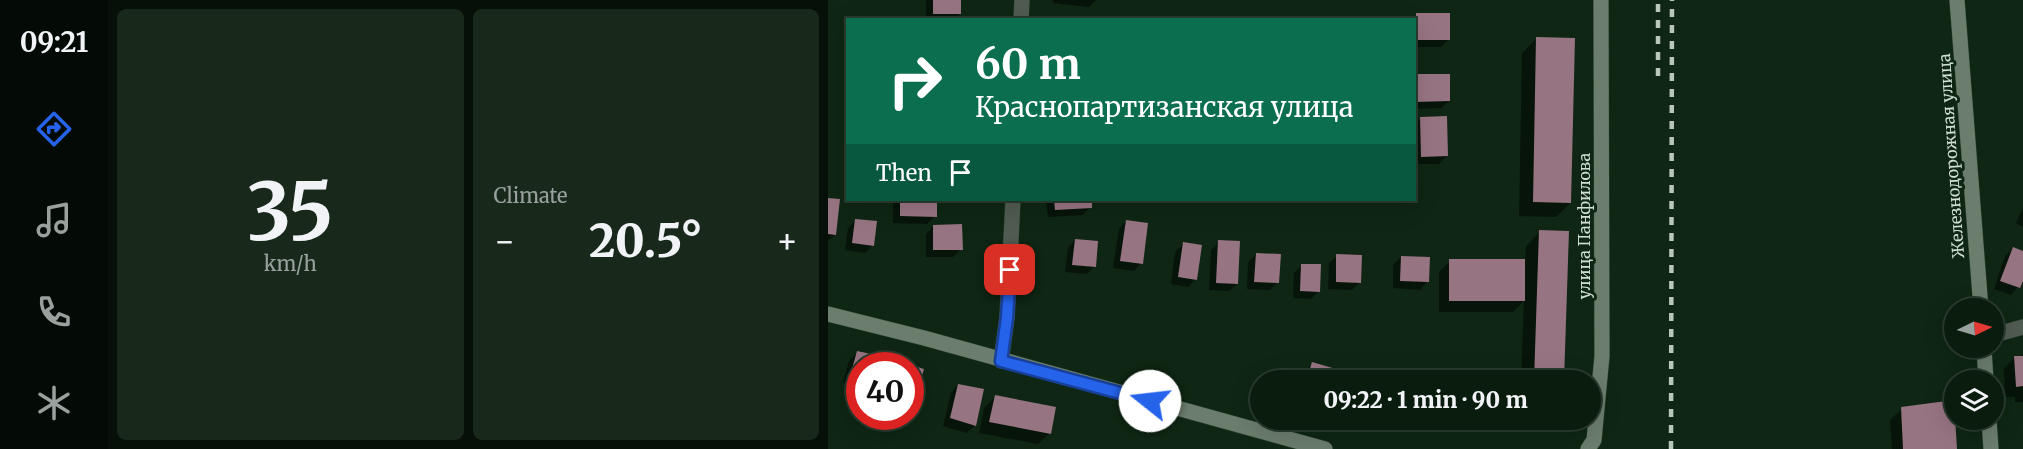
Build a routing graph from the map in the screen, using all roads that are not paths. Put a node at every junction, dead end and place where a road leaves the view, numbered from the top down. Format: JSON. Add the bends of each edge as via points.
{"nodes":[{"id":1,"x":1022,"y":0,"type":"edge"},
{"id":2,"x":1601,"y":0,"type":"edge"},
{"id":3,"x":1957,"y":0,"type":"edge"},
{"id":4,"x":1021,"y":18,"type":"edge"},
{"id":5,"x":1013,"y":201,"type":"edge"},
{"id":6,"x":1980,"y":298,"type":"edge"},
{"id":7,"x":828,"y":314,"type":"edge"},
{"id":8,"x":2023,"y":327,"type":"edge"},
{"id":9,"x":2004,"y":332,"type":"edge"},
{"id":10,"x":1001,"y":361,"type":"junction"},
{"id":11,"x":1990,"y":430,"type":"edge"},
{"id":12,"x":1325,"y":449,"type":"edge"},
{"id":13,"x":1588,"y":449,"type":"edge"},
{"id":14,"x":1991,"y":449,"type":"edge"}],
"edges":[{"from":1,"to":4,"type":"street"},
{"from":2,"to":13,"type":"street","name":"улица Панфилова","via":[[1602,356],[1594,440]]},
{"from":3,"to":6,"type":"street","name":"Железнодорожная улица"},
{"from":5,"to":10,"type":"street"},
{"from":7,"to":10,"type":"street"},
{"from":8,"to":9,"type":"street"},
{"from":10,"to":12,"type":"street"},
{"from":11,"to":14,"type":"street"}]}
